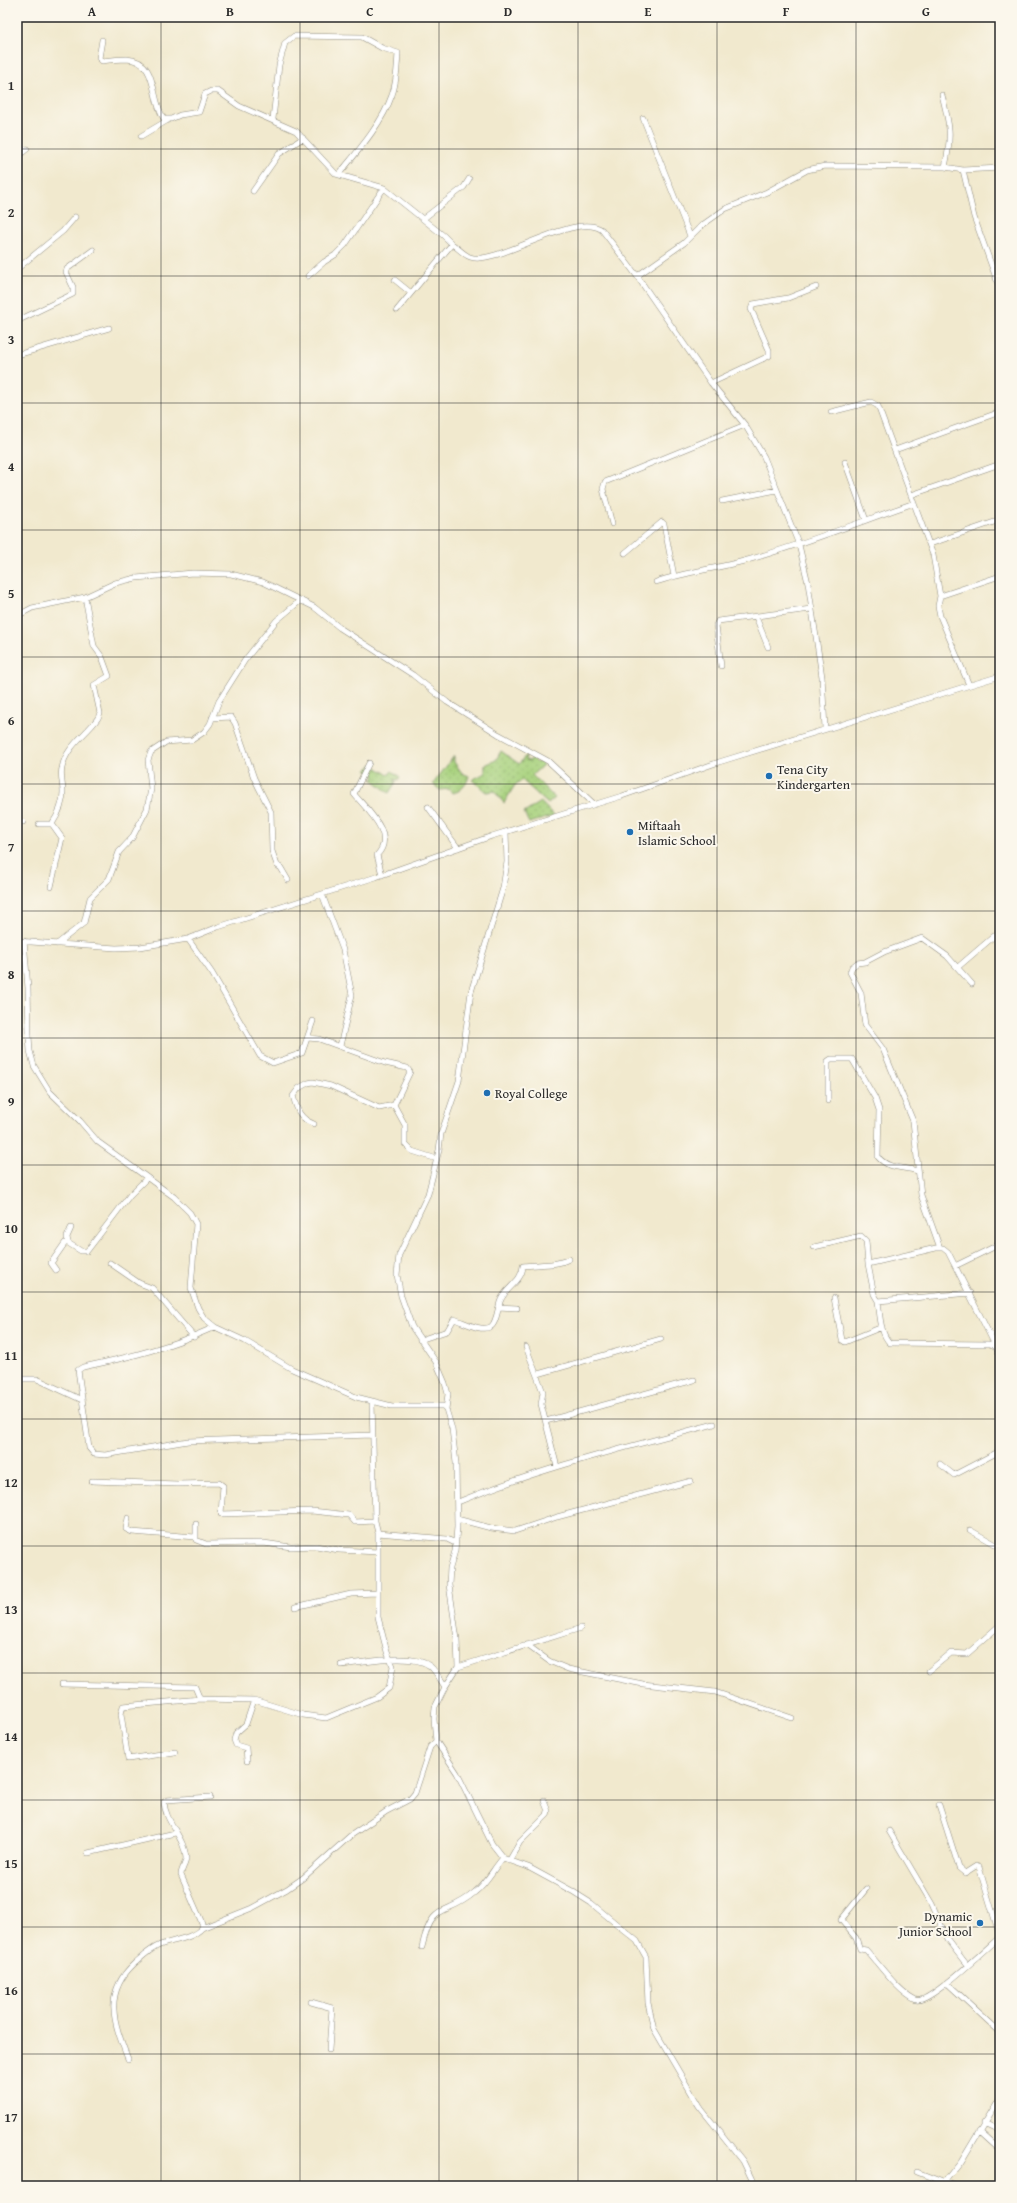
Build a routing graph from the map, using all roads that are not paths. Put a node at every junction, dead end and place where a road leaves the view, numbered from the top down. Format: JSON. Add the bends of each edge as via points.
{"nodes":[{"id":1,"x":102,"y":40,"type":"dead end"},
{"id":2,"x":942,"y":95,"type":"dead end"},
{"id":3,"x":643,"y":118,"type":"dead end"},
{"id":4,"x":168,"y":120,"type":"junction"},
{"id":5,"x":273,"y":120,"type":"junction"},
{"id":6,"x":141,"y":136,"type":"dead end"},
{"id":7,"x":303,"y":138,"type":"junction"},
{"id":8,"x":27,"y":149,"type":"dead end"},
{"id":9,"x":17,"y":157,"type":"edge"},
{"id":10,"x":945,"y":167,"type":"junction"},
{"id":11,"x":1000,"y":168,"type":"edge"},
{"id":12,"x":963,"y":170,"type":"junction"},
{"id":13,"x":339,"y":174,"type":"junction"},
{"id":14,"x":469,"y":180,"type":"dead end"},
{"id":15,"x":384,"y":188,"type":"junction"},
{"id":16,"x":253,"y":191,"type":"dead end"},
{"id":17,"x":75,"y":217,"type":"dead end"},
{"id":18,"x":423,"y":219,"type":"junction"},
{"id":19,"x":690,"y":236,"type":"junction"},
{"id":20,"x":452,"y":244,"type":"junction"},
{"id":21,"x":93,"y":250,"type":"dead end"},
{"id":22,"x":17,"y":269,"type":"edge"},
{"id":23,"x":308,"y":276,"type":"dead end"},
{"id":24,"x":637,"y":276,"type":"junction"},
{"id":25,"x":395,"y":280,"type":"dead end"},
{"id":26,"x":816,"y":287,"type":"dead end"},
{"id":27,"x":1000,"y":289,"type":"edge"},
{"id":28,"x":411,"y":293,"type":"junction"},
{"id":29,"x":397,"y":310,"type":"dead end"},
{"id":30,"x":17,"y":321,"type":"edge"},
{"id":31,"x":109,"y":328,"type":"dead end"},
{"id":32,"x":17,"y":355,"type":"edge"},
{"id":33,"x":711,"y":383,"type":"junction"},
{"id":34,"x":831,"y":412,"type":"dead end"},
{"id":35,"x":1000,"y":412,"type":"edge"},
{"id":36,"x":745,"y":425,"type":"junction"},
{"id":37,"x":895,"y":450,"type":"junction"},
{"id":38,"x":845,"y":462,"type":"dead end"},
{"id":39,"x":1000,"y":464,"type":"edge"},
{"id":40,"x":777,"y":490,"type":"junction"},
{"id":41,"x":911,"y":494,"type":"junction"},
{"id":42,"x":722,"y":501,"type":"dead end"},
{"id":43,"x":914,"y":503,"type":"junction"},
{"id":44,"x":866,"y":520,"type":"junction"},
{"id":45,"x":1000,"y":520,"type":"edge"},
{"id":46,"x":612,"y":524,"type":"dead end"},
{"id":47,"x":930,"y":544,"type":"junction"},
{"id":48,"x":799,"y":545,"type":"junction"},
{"id":49,"x":626,"y":553,"type":"dead end"},
{"id":50,"x":674,"y":576,"type":"junction"},
{"id":51,"x":1000,"y":576,"type":"edge"},
{"id":52,"x":656,"y":582,"type":"dead end"},
{"id":53,"x":940,"y":596,"type":"junction"},
{"id":54,"x":85,"y":597,"type":"junction"},
{"id":55,"x":301,"y":600,"type":"junction"},
{"id":56,"x":810,"y":609,"type":"junction"},
{"id":57,"x":17,"y":616,"type":"edge"},
{"id":58,"x":756,"y":617,"type":"junction"},
{"id":59,"x":768,"y":647,"type":"dead end"},
{"id":60,"x":721,"y":666,"type":"dead end"},
{"id":61,"x":1000,"y":676,"type":"edge"},
{"id":62,"x":969,"y":685,"type":"junction"},
{"id":63,"x":212,"y":718,"type":"junction"},
{"id":64,"x":825,"y":728,"type":"junction"},
{"id":65,"x":369,"y":764,"type":"dead end"},
{"id":66,"x":594,"y":804,"type":"junction"},
{"id":67,"x":428,"y":807,"type":"dead end"},
{"id":68,"x":17,"y":821,"type":"edge"},
{"id":69,"x":23,"y":822,"type":"dead end"},
{"id":70,"x":39,"y":824,"type":"dead end"},
{"id":71,"x":52,"y":824,"type":"junction"},
{"id":72,"x":506,"y":832,"type":"junction"},
{"id":73,"x":458,"y":848,"type":"junction"},
{"id":74,"x":382,"y":875,"type":"junction"},
{"id":75,"x":288,"y":880,"type":"dead end"},
{"id":76,"x":52,"y":887,"type":"dead end"},
{"id":77,"x":322,"y":894,"type":"junction"},
{"id":78,"x":1000,"y":931,"type":"edge"},
{"id":79,"x":188,"y":939,"type":"junction"},
{"id":80,"x":17,"y":941,"type":"edge"},
{"id":81,"x":24,"y":941,"type":"junction"},
{"id":82,"x":57,"y":944,"type":"junction"},
{"id":83,"x":958,"y":967,"type":"junction"},
{"id":84,"x":972,"y":984,"type":"dead end"},
{"id":85,"x":313,"y":1021,"type":"dead end"},
{"id":86,"x":308,"y":1038,"type":"junction"},
{"id":87,"x":340,"y":1046,"type":"junction"},
{"id":88,"x":828,"y":1101,"type":"dead end"},
{"id":89,"x":394,"y":1105,"type":"junction"},
{"id":90,"x":314,"y":1124,"type":"dead end"},
{"id":91,"x":437,"y":1159,"type":"junction"},
{"id":92,"x":917,"y":1171,"type":"junction"},
{"id":93,"x":147,"y":1178,"type":"junction"},
{"id":94,"x":71,"y":1228,"type":"dead end"},
{"id":95,"x":68,"y":1243,"type":"junction"},
{"id":96,"x":1000,"y":1244,"type":"edge"},
{"id":97,"x":814,"y":1247,"type":"dead end"},
{"id":98,"x":940,"y":1248,"type":"junction"},
{"id":99,"x":569,"y":1259,"type":"dead end"},
{"id":100,"x":110,"y":1262,"type":"dead end"},
{"id":101,"x":868,"y":1264,"type":"junction"},
{"id":102,"x":955,"y":1266,"type":"junction"},
{"id":103,"x":56,"y":1270,"type":"dead end"},
{"id":104,"x":970,"y":1293,"type":"junction"},
{"id":105,"x":834,"y":1298,"type":"dead end"},
{"id":106,"x":878,"y":1301,"type":"junction"},
{"id":107,"x":500,"y":1307,"type":"junction"},
{"id":108,"x":517,"y":1308,"type":"dead end"},
{"id":109,"x":882,"y":1327,"type":"junction"},
{"id":110,"x":214,"y":1328,"type":"junction"},
{"id":111,"x":194,"y":1337,"type":"junction"},
{"id":112,"x":661,"y":1339,"type":"dead end"},
{"id":113,"x":420,"y":1340,"type":"junction"},
{"id":114,"x":998,"y":1344,"type":"edge"},
{"id":115,"x":526,"y":1347,"type":"dead end"},
{"id":116,"x":1000,"y":1355,"type":"edge"},
{"id":117,"x":538,"y":1374,"type":"junction"},
{"id":118,"x":17,"y":1379,"type":"edge"},
{"id":119,"x":694,"y":1380,"type":"dead end"},
{"id":120,"x":82,"y":1400,"type":"junction"},
{"id":121,"x":372,"y":1402,"type":"junction"},
{"id":122,"x":446,"y":1409,"type":"junction"},
{"id":123,"x":546,"y":1421,"type":"junction"},
{"id":124,"x":714,"y":1424,"type":"dead end"},
{"id":125,"x":372,"y":1435,"type":"junction"},
{"id":126,"x":1000,"y":1451,"type":"edge"},
{"id":127,"x":940,"y":1464,"type":"dead end"},
{"id":128,"x":557,"y":1467,"type":"junction"},
{"id":129,"x":92,"y":1481,"type":"dead end"},
{"id":130,"x":691,"y":1481,"type":"dead end"},
{"id":131,"x":458,"y":1502,"type":"junction"},
{"id":132,"x":128,"y":1518,"type":"dead end"},
{"id":133,"x":457,"y":1519,"type":"junction"},
{"id":134,"x":375,"y":1521,"type":"junction"},
{"id":135,"x":196,"y":1524,"type":"dead end"},
{"id":136,"x":970,"y":1530,"type":"dead end"},
{"id":137,"x":378,"y":1533,"type":"junction"},
{"id":138,"x":195,"y":1537,"type":"junction"},
{"id":139,"x":456,"y":1543,"type":"junction"},
{"id":140,"x":1000,"y":1547,"type":"edge"},
{"id":141,"x":378,"y":1552,"type":"junction"},
{"id":142,"x":377,"y":1593,"type":"junction"},
{"id":143,"x":294,"y":1607,"type":"dead end"},
{"id":144,"x":1000,"y":1625,"type":"edge"},
{"id":145,"x":581,"y":1628,"type":"dead end"},
{"id":146,"x":528,"y":1645,"type":"junction"},
{"id":147,"x":390,"y":1660,"type":"junction"},
{"id":148,"x":341,"y":1665,"type":"dead end"},
{"id":149,"x":458,"y":1667,"type":"junction"},
{"id":150,"x":929,"y":1671,"type":"dead end"},
{"id":151,"x":62,"y":1684,"type":"dead end"},
{"id":152,"x":445,"y":1687,"type":"junction"},
{"id":153,"x":200,"y":1699,"type":"junction"},
{"id":154,"x":254,"y":1700,"type":"junction"},
{"id":155,"x":792,"y":1718,"type":"dead end"},
{"id":156,"x":436,"y":1741,"type":"junction"},
{"id":157,"x":175,"y":1752,"type":"dead end"},
{"id":158,"x":247,"y":1761,"type":"dead end"},
{"id":159,"x":210,"y":1797,"type":"dead end"},
{"id":160,"x":544,"y":1801,"type":"dead end"},
{"id":161,"x":939,"y":1805,"type":"dead end"},
{"id":162,"x":889,"y":1830,"type":"dead end"},
{"id":163,"x":175,"y":1833,"type":"junction"},
{"id":164,"x":88,"y":1854,"type":"dead end"},
{"id":165,"x":503,"y":1858,"type":"junction"},
{"id":166,"x":509,"y":1861,"type":"junction"},
{"id":167,"x":866,"y":1889,"type":"dead end"},
{"id":168,"x":202,"y":1928,"type":"junction"},
{"id":169,"x":422,"y":1947,"type":"dead end"},
{"id":170,"x":967,"y":1965,"type":"junction"},
{"id":171,"x":947,"y":1983,"type":"junction"},
{"id":172,"x":311,"y":2002,"type":"dead end"},
{"id":173,"x":1000,"y":2032,"type":"edge"},
{"id":174,"x":329,"y":2050,"type":"dead end"},
{"id":175,"x":128,"y":2059,"type":"dead end"},
{"id":176,"x":1000,"y":2097,"type":"edge"},
{"id":177,"x":983,"y":2123,"type":"junction"},
{"id":178,"x":979,"y":2131,"type":"junction"},
{"id":179,"x":1000,"y":2132,"type":"edge"},
{"id":180,"x":1000,"y":2150,"type":"edge"},
{"id":181,"x":917,"y":2172,"type":"dead end"},
{"id":182,"x":943,"y":2185,"type":"edge"},
{"id":183,"x":755,"y":2186,"type":"edge"},
{"id":184,"x":953,"y":2186,"type":"edge"}],
"edges":[{"from":1,"to":4,"type":"street","via":[[99,58],[102,61],[128,59],[140,62],[150,72],[155,99],[162,116]]},
{"from":2,"to":10,"type":"street","via":[[950,126]]},
{"from":3,"to":19,"type":"street"},
{"from":4,"to":5,"type":"street","via":[[199,112],[205,94],[214,90],[239,106]]},
{"from":4,"to":6,"type":"street"},
{"from":5,"to":7,"type":"street","via":[[296,131]]},
{"from":5,"to":13,"type":"street","via":[[284,43],[294,36],[362,37],[398,53],[391,99],[376,125]]},
{"from":7,"to":13,"type":"street"},
{"from":7,"to":16,"type":"street","via":[[279,154]]},
{"from":8,"to":9,"type":"street"},
{"from":10,"to":12,"type":"street"},
{"from":10,"to":19,"type":"street","via":[[825,166],[807,170],[767,192],[725,209],[710,218]]},
{"from":11,"to":12,"type":"street"},
{"from":12,"to":27,"type":"street","via":[[974,217]]},
{"from":13,"to":15,"type":"street"},
{"from":14,"to":18,"type":"street","via":[[464,187]]},
{"from":15,"to":18,"type":"street"},
{"from":15,"to":23,"type":"street","via":[[345,245]]},
{"from":17,"to":22,"type":"street","via":[[63,231]]},
{"from":18,"to":20,"type":"street"},
{"from":19,"to":24,"type":"street"},
{"from":20,"to":24,"type":"street","via":[[469,257],[480,258],[510,250],[541,236],[593,225],[602,230]]},
{"from":20,"to":28,"type":"street"},
{"from":21,"to":30,"type":"street","via":[[67,269],[73,294]]},
{"from":24,"to":33,"type":"street"},
{"from":25,"to":28,"type":"street"},
{"from":26,"to":33,"type":"street","via":[[788,298],[753,304],[751,309],[769,350],[769,356]]},
{"from":28,"to":29,"type":"street"},
{"from":31,"to":32,"type":"street"},
{"from":33,"to":36,"type":"street"},
{"from":34,"to":37,"type":"street","via":[[876,403]]},
{"from":35,"to":37,"type":"street"},
{"from":36,"to":40,"type":"street","via":[[762,452]]},
{"from":36,"to":46,"type":"street","via":[[605,482],[603,489]]},
{"from":37,"to":41,"type":"street"},
{"from":38,"to":44,"type":"street"},
{"from":39,"to":41,"type":"street"},
{"from":40,"to":42,"type":"street"},
{"from":40,"to":48,"type":"street"},
{"from":41,"to":43,"type":"street"},
{"from":43,"to":44,"type":"street"},
{"from":43,"to":47,"type":"street"},
{"from":44,"to":48,"type":"street"},
{"from":45,"to":47,"type":"street"},
{"from":47,"to":53,"type":"street"},
{"from":48,"to":50,"type":"street"},
{"from":48,"to":56,"type":"street","via":[[808,583]]},
{"from":49,"to":50,"type":"street","via":[[662,522]]},
{"from":50,"to":52,"type":"street"},
{"from":51,"to":53,"type":"street"},
{"from":53,"to":62,"type":"street","via":[[940,616]]},
{"from":54,"to":55,"type":"street","via":[[125,580],[193,573],[242,576],[263,582]]},
{"from":54,"to":57,"type":"street","via":[[32,608]]},
{"from":54,"to":71,"type":"street","via":[[94,646],[102,657],[108,676],[94,685],[100,713],[98,718],[72,746],[65,759],[62,768],[61,804]]},
{"from":55,"to":63,"type":"street","via":[[276,621],[245,660],[219,701]]},
{"from":55,"to":66,"type":"street","via":[[413,675],[447,702],[548,761]]},
{"from":56,"to":58,"type":"street"},
{"from":56,"to":64,"type":"street","via":[[821,670]]},
{"from":58,"to":59,"type":"street"},
{"from":58,"to":60,"type":"street","via":[[728,619],[716,623]]},
{"from":61,"to":62,"type":"street"},
{"from":62,"to":64,"type":"street"},
{"from":63,"to":75,"type":"street","via":[[230,718],[235,723],[254,778],[271,812],[272,851],[277,865]]},
{"from":63,"to":82,"type":"street","via":[[208,727],[196,738],[166,742],[151,752],[148,760],[151,789],[147,809],[132,838],[119,852],[109,879],[90,898],[84,923]]},
{"from":64,"to":66,"type":"street"},
{"from":65,"to":74,"type":"street","via":[[354,794],[382,827],[383,842],[378,855]]},
{"from":66,"to":72,"type":"street"},
{"from":67,"to":73,"type":"street"},
{"from":68,"to":69,"type":"street"},
{"from":70,"to":71,"type":"street"},
{"from":71,"to":76,"type":"street","via":[[62,838]]},
{"from":72,"to":73,"type":"street"},
{"from":72,"to":91,"type":"street","via":[[507,862],[504,888],[472,987],[459,1081],[441,1134]]},
{"from":73,"to":74,"type":"street"},
{"from":74,"to":77,"type":"street"},
{"from":77,"to":79,"type":"street"},
{"from":77,"to":87,"type":"street","via":[[343,950],[352,995]]},
{"from":78,"to":83,"type":"street"},
{"from":79,"to":82,"type":"street","via":[[116,948]]},
{"from":79,"to":86,"type":"street","via":[[212,973],[260,1056],[273,1063],[299,1056]]},
{"from":80,"to":81,"type":"street"},
{"from":81,"to":82,"type":"street"},
{"from":81,"to":93,"type":"street","via":[[30,1051],[34,1066],[50,1092],[98,1142]]},
{"from":83,"to":84,"type":"street"},
{"from":83,"to":92,"type":"street","via":[[922,938],[857,963],[850,972],[861,993],[865,1025],[883,1049],[913,1121]]},
{"from":85,"to":86,"type":"street"},
{"from":86,"to":87,"type":"street"},
{"from":87,"to":89,"type":"street","via":[[384,1063],[407,1068],[410,1072],[408,1078]]},
{"from":88,"to":92,"type":"street","via":[[828,1061],[852,1059],[875,1098],[879,1110],[878,1157],[892,1167]]},
{"from":89,"to":90,"type":"street","via":[[379,1108],[331,1086],[308,1083],[299,1088],[293,1096],[301,1117]]},
{"from":89,"to":91,"type":"street","via":[[405,1125],[405,1144],[412,1151]]},
{"from":91,"to":113,"type":"street","via":[[428,1194],[399,1255],[397,1275],[401,1296]]},
{"from":92,"to":98,"type":"street","via":[[921,1195]]},
{"from":93,"to":95,"type":"street","via":[[130,1194],[86,1251],[81,1251]]},
{"from":93,"to":110,"type":"street","via":[[174,1197],[194,1219],[196,1224],[191,1288],[198,1308]]},
{"from":94,"to":95,"type":"street"},
{"from":95,"to":103,"type":"street","via":[[65,1242],[53,1258],[51,1263]]},
{"from":96,"to":102,"type":"street"},
{"from":97,"to":101,"type":"street","via":[[862,1237],[866,1241]]},
{"from":98,"to":101,"type":"street"},
{"from":98,"to":102,"type":"street","via":[[948,1252]]},
{"from":99,"to":107,"type":"street","via":[[560,1264],[523,1266],[518,1281],[500,1302]]},
{"from":100,"to":111,"type":"street","via":[[139,1283],[152,1288]]},
{"from":101,"to":106,"type":"street","via":[[874,1294]]},
{"from":102,"to":104,"type":"street"},
{"from":104,"to":106,"type":"street"},
{"from":104,"to":114,"type":"street"},
{"from":105,"to":109,"type":"street","via":[[842,1340],[845,1342]]},
{"from":106,"to":109,"type":"street"},
{"from":107,"to":108,"type":"street"},
{"from":107,"to":113,"type":"street","via":[[494,1324],[489,1328],[480,1328],[454,1319],[447,1331]]},
{"from":109,"to":114,"type":"street","via":[[886,1340],[890,1343]]},
{"from":110,"to":111,"type":"street"},
{"from":110,"to":121,"type":"street","via":[[245,1341],[282,1364],[327,1386]]},
{"from":111,"to":120,"type":"street","via":[[147,1353],[83,1367],[78,1370]]},
{"from":112,"to":117,"type":"street"},
{"from":113,"to":122,"type":"street","via":[[436,1362],[445,1383],[448,1394]]},
{"from":114,"to":116,"type":"street"},
{"from":115,"to":117,"type":"street","via":[[532,1366]]},
{"from":117,"to":123,"type":"street","via":[[543,1392],[541,1404]]},
{"from":118,"to":120,"type":"street","via":[[37,1379]]},
{"from":119,"to":123,"type":"street"},
{"from":120,"to":125,"type":"street","via":[[89,1448],[94,1454],[188,1441]]},
{"from":121,"to":122,"type":"street","via":[[406,1407],[443,1406]]},
{"from":121,"to":125,"type":"street"},
{"from":122,"to":131,"type":"street","via":[[452,1429]]},
{"from":123,"to":128,"type":"street"},
{"from":124,"to":128,"type":"street"},
{"from":125,"to":134,"type":"street"},
{"from":126,"to":127,"type":"street","via":[[954,1475]]},
{"from":128,"to":131,"type":"street"},
{"from":129,"to":134,"type":"street","via":[[219,1483],[224,1486],[222,1514],[312,1511],[349,1515],[355,1522]]},
{"from":130,"to":133,"type":"street","via":[[515,1531]]},
{"from":131,"to":133,"type":"street"},
{"from":132,"to":138,"type":"street","via":[[126,1529],[132,1532]]},
{"from":133,"to":139,"type":"street"},
{"from":134,"to":137,"type":"street"},
{"from":135,"to":138,"type":"street"},
{"from":136,"to":140,"type":"street"},
{"from":137,"to":139,"type":"street","via":[[448,1539]]},
{"from":137,"to":141,"type":"street"},
{"from":138,"to":141,"type":"street","via":[[198,1542],[206,1544],[264,1543]]},
{"from":139,"to":149,"type":"street","via":[[449,1585],[457,1639]]},
{"from":141,"to":142,"type":"street"},
{"from":142,"to":143,"type":"street","via":[[351,1594]]},
{"from":142,"to":147,"type":"street","via":[[378,1617]]},
{"from":144,"to":150,"type":"street","via":[[967,1654],[951,1654]]},
{"from":145,"to":146,"type":"street"},
{"from":146,"to":149,"type":"street"},
{"from":146,"to":155,"type":"street","via":[[554,1664],[568,1669],[643,1684],[716,1692]]},
{"from":147,"to":148,"type":"street"},
{"from":147,"to":152,"type":"street","via":[[418,1660],[431,1666]]},
{"from":147,"to":154,"type":"street","via":[[393,1666],[388,1688],[377,1697],[326,1718],[303,1715]]},
{"from":149,"to":152,"type":"street"},
{"from":151,"to":153,"type":"street","via":[[195,1687]]},
{"from":152,"to":156,"type":"street","via":[[434,1714]]},
{"from":153,"to":154,"type":"street"},
{"from":153,"to":157,"type":"street","via":[[123,1706],[121,1714],[128,1759]]},
{"from":154,"to":158,"type":"street","via":[[246,1724],[236,1733],[234,1740],[236,1745],[246,1748]]},
{"from":156,"to":165,"type":"street","via":[[457,1773],[492,1844]]},
{"from":156,"to":168,"type":"street","via":[[430,1747],[415,1793],[410,1799],[387,1810],[350,1836],[287,1889],[252,1908]]},
{"from":159,"to":163,"type":"street","via":[[165,1801],[164,1805]]},
{"from":160,"to":166,"type":"street","via":[[547,1815],[520,1842]]},
{"from":161,"to":170,"type":"street","via":[[959,1868],[965,1873],[976,1866],[979,1867],[1000,1937]]},
{"from":162,"to":170,"type":"street","via":[[932,1904],[948,1939]]},
{"from":163,"to":164,"type":"street"},
{"from":163,"to":168,"type":"street","via":[[185,1851],[186,1863],[181,1872],[182,1880]]},
{"from":165,"to":166,"type":"street"},
{"from":165,"to":169,"type":"street","via":[[476,1892],[458,1904],[441,1910],[432,1918]]},
{"from":166,"to":183,"type":"street","via":[[528,1867],[572,1891],[603,1912],[637,1941],[646,1957],[648,2004],[654,2029],[699,2106],[743,2161]]},
{"from":167,"to":171,"type":"street","via":[[841,1918],[856,1938],[860,1949],[866,1950],[898,1986],[915,2000],[928,1998]]},
{"from":168,"to":175,"type":"street","via":[[196,1934],[152,1949],[130,1968],[120,1981],[113,2003],[113,2013]]},
{"from":170,"to":171,"type":"street"},
{"from":171,"to":173,"type":"street"},
{"from":172,"to":174,"type":"street","via":[[332,2008]]},
{"from":176,"to":177,"type":"street"},
{"from":177,"to":178,"type":"street"},
{"from":177,"to":179,"type":"street"},
{"from":178,"to":180,"type":"street"},
{"from":178,"to":182,"type":"street","via":[[961,2162]]},
{"from":181,"to":182,"type":"street"},
{"from":182,"to":184,"type":"street"}]}
